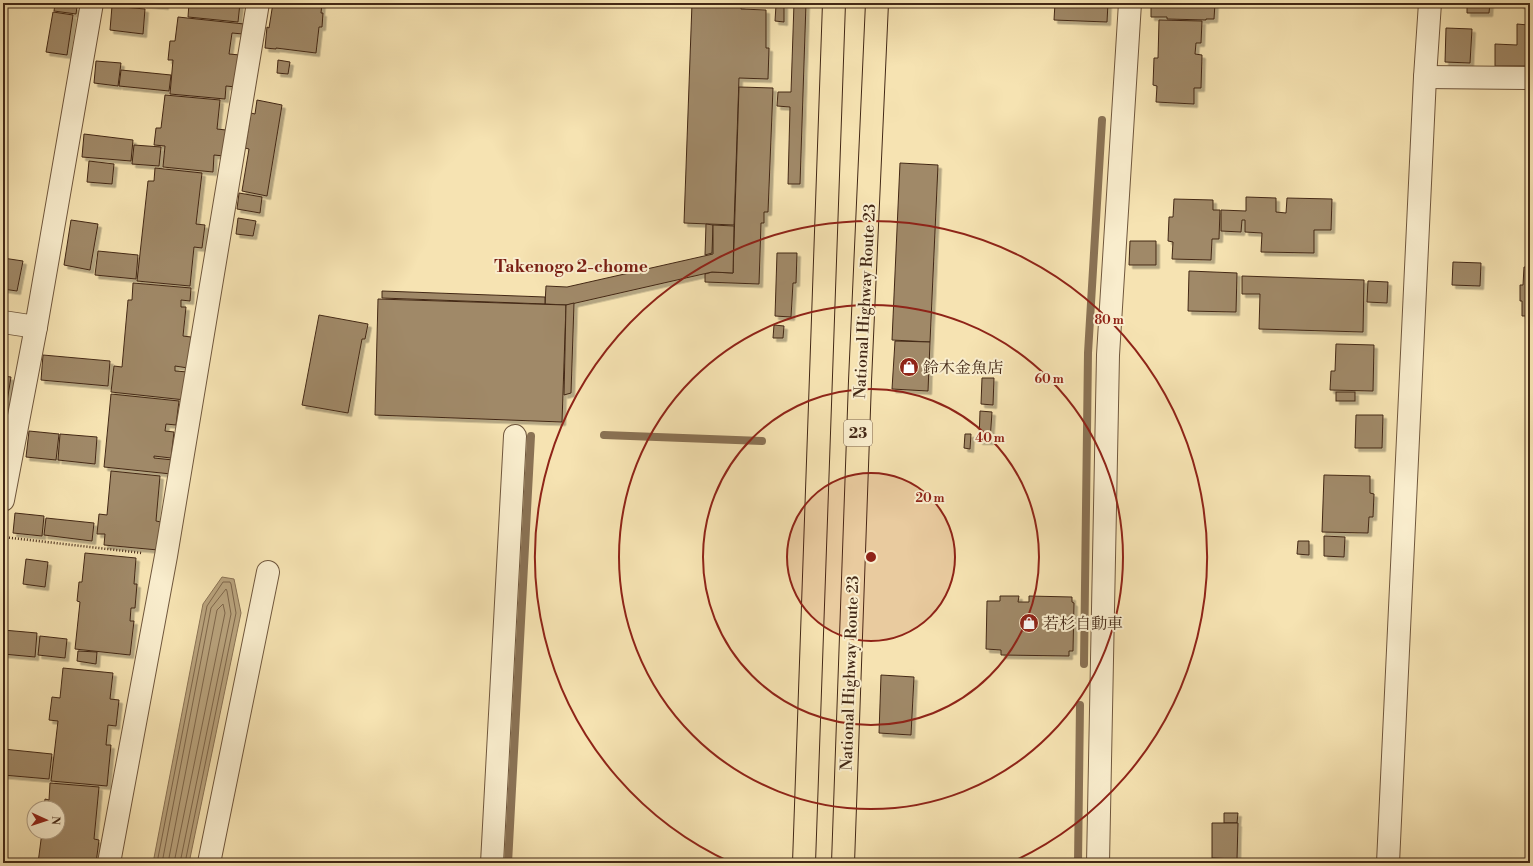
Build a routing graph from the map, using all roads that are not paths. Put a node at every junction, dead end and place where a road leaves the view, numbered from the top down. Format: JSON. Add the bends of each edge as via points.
{"nodes":[{"id":1,"x":92,"y":3,"type":"edge"},
{"id":2,"x":258,"y":3,"type":"edge"},
{"id":3,"x":834,"y":3,"type":"edge"},
{"id":4,"x":877,"y":3,"type":"edge"},
{"id":5,"x":1130,"y":3,"type":"edge"},
{"id":6,"x":1430,"y":3,"type":"edge"},
{"id":7,"x":1425,"y":77,"type":"junction"},
{"id":8,"x":1530,"y":78,"type":"edge"},
{"id":9,"x":3,"y":322,"type":"edge"},
{"id":10,"x":36,"y":327,"type":"junction"},
{"id":11,"x":515,"y":436,"type":"dead end"},
{"id":12,"x":3,"y":500,"type":"edge"},
{"id":13,"x":268,"y":572,"type":"dead end"},
{"id":14,"x":109,"y":863,"type":"edge"},
{"id":15,"x":209,"y":863,"type":"edge"},
{"id":16,"x":492,"y":863,"type":"edge"},
{"id":17,"x":804,"y":863,"type":"edge"},
{"id":18,"x":843,"y":863,"type":"edge"},
{"id":19,"x":1098,"y":863,"type":"edge"},
{"id":20,"x":1388,"y":863,"type":"edge"}],
"edges":[{"from":1,"to":10,"type":"street"},
{"from":2,"to":14,"type":"street","via":[[166,556]]},
{"from":3,"to":17,"type":"highway"},
{"from":4,"to":18,"type":"highway","name":"National Highway Route 23","number":"23","via":[[860,381]]},
{"from":5,"to":19,"type":"street","via":[[1108,355]]},
{"from":6,"to":7,"type":"street"},
{"from":7,"to":8,"type":"street"},
{"from":7,"to":20,"type":"street"},
{"from":9,"to":10,"type":"street"},
{"from":10,"to":12,"type":"street"},
{"from":11,"to":16,"type":"street"},
{"from":13,"to":15,"type":"street"}]}
